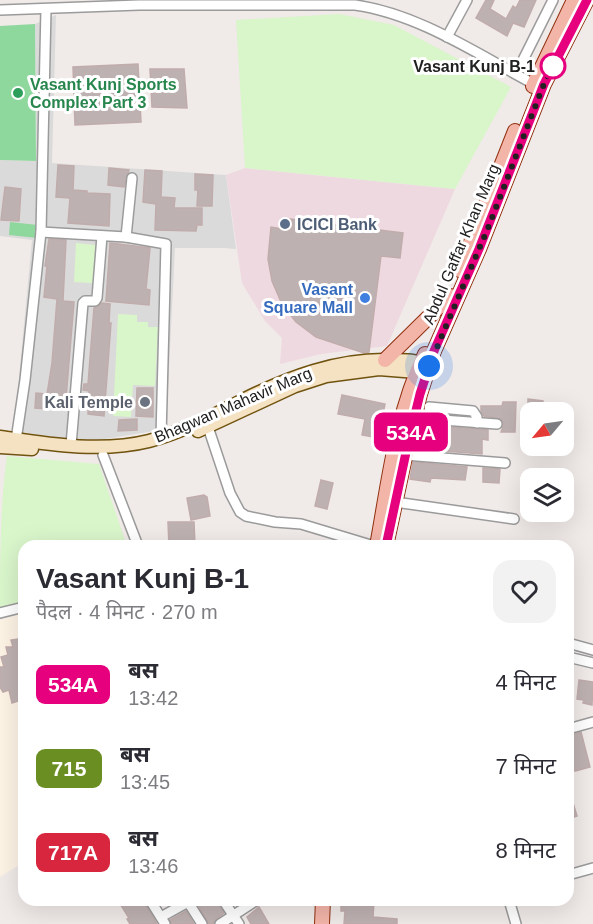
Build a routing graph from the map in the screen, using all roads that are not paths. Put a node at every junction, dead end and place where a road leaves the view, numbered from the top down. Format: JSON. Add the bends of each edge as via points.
{"nodes":[{"id":1,"x":467,"y":0,"type":"edge"},
{"id":2,"x":553,"y":0,"type":"edge"},
{"id":3,"x":574,"y":0,"type":"edge"},
{"id":4,"x":586,"y":0,"type":"edge"},
{"id":5,"x":301,"y":2,"type":"edge"},
{"id":6,"x":98,"y":3,"type":"edge"},
{"id":7,"x":211,"y":3,"type":"edge"},
{"id":8,"x":233,"y":3,"type":"edge"},
{"id":9,"x":46,"y":9,"type":"junction"},
{"id":10,"x":0,"y":10,"type":"edge"},
{"id":11,"x":447,"y":37,"type":"junction"},
{"id":12,"x":516,"y":74,"type":"junction"},
{"id":13,"x":534,"y":84,"type":"junction"},
{"id":14,"x":132,"y":178,"type":"dead end"},
{"id":15,"x":41,"y":232,"type":"junction"},
{"id":16,"x":102,"y":236,"type":"junction"},
{"id":17,"x":126,"y":237,"type":"junction"},
{"id":18,"x":450,"y":296,"type":"junction"},
{"id":19,"x":385,"y":360,"type":"junction"},
{"id":20,"x":423,"y":369,"type":"junction"},
{"id":21,"x":429,"y":407,"type":"dead end"},
{"id":22,"x":414,"y":418,"type":"junction"},
{"id":23,"x":206,"y":423,"type":"junction"},
{"id":24,"x":477,"y":423,"type":"junction"},
{"id":25,"x":497,"y":424,"type":"dead end"},
{"id":26,"x":0,"y":437,"type":"edge"},
{"id":27,"x":160,"y":437,"type":"junction"},
{"id":28,"x":16,"y":440,"type":"junction"},
{"id":29,"x":71,"y":446,"type":"junction"},
{"id":30,"x":0,"y":447,"type":"edge"},
{"id":31,"x":103,"y":455,"type":"junction"},
{"id":32,"x":405,"y":455,"type":"junction"},
{"id":33,"x":505,"y":464,"type":"dead end"},
{"id":34,"x":395,"y":502,"type":"junction"},
{"id":35,"x":514,"y":519,"type":"dead end"},
{"id":36,"x":136,"y":540,"type":"edge"},
{"id":37,"x":355,"y":540,"type":"edge"},
{"id":38,"x":376,"y":540,"type":"edge"},
{"id":39,"x":387,"y":540,"type":"edge"},
{"id":40,"x":18,"y":608,"type":"edge"},
{"id":41,"x":0,"y":613,"type":"edge"},
{"id":42,"x":574,"y":645,"type":"edge"},
{"id":43,"x":593,"y":650,"type":"edge"},
{"id":44,"x":574,"y":658,"type":"edge"},
{"id":45,"x":593,"y":663,"type":"edge"},
{"id":46,"x":593,"y":722,"type":"edge"},
{"id":47,"x":574,"y":727,"type":"edge"},
{"id":48,"x":593,"y":868,"type":"edge"},
{"id":49,"x":574,"y":873,"type":"edge"},
{"id":50,"x":154,"y":906,"type":"edge"},
{"id":51,"x":183,"y":906,"type":"edge"},
{"id":52,"x":191,"y":906,"type":"edge"},
{"id":53,"x":227,"y":906,"type":"edge"},
{"id":54,"x":251,"y":906,"type":"edge"},
{"id":55,"x":323,"y":906,"type":"edge"},
{"id":56,"x":332,"y":906,"type":"edge"},
{"id":57,"x":511,"y":906,"type":"edge"},
{"id":58,"x":236,"y":920,"type":"edge"},
{"id":59,"x":163,"y":921,"type":"edge"},
{"id":60,"x":202,"y":924,"type":"edge"},
{"id":61,"x":220,"y":924,"type":"edge"},
{"id":62,"x":322,"y":924,"type":"edge"},
{"id":63,"x":331,"y":924,"type":"edge"},
{"id":64,"x":516,"y":924,"type":"edge"}],
"edges":[{"from":1,"to":11,"type":"street"},
{"from":2,"to":12,"type":"street"},
{"from":3,"to":13,"type":"main road","name":"Abdul Gaffar Khan Marg"},
{"from":4,"to":20,"type":"main road","name":"Abdul Gaffar Khan Marg","via":[[544,84],[484,238]]},
{"from":5,"to":8,"type":"street"},
{"from":5,"to":11,"type":"street","via":[[385,10]]},
{"from":6,"to":7,"type":"street"},
{"from":6,"to":9,"type":"street"},
{"from":7,"to":8,"type":"street"},
{"from":9,"to":10,"type":"street"},
{"from":9,"to":15,"type":"street"},
{"from":11,"to":12,"type":"street"},
{"from":12,"to":13,"type":"street"},
{"from":13,"to":18,"type":"main road","name":"Abdul Gaffar Khan Marg"},
{"from":14,"to":17,"type":"street"},
{"from":15,"to":16,"type":"street"},
{"from":15,"to":28,"type":"street"},
{"from":16,"to":17,"type":"street"},
{"from":16,"to":29,"type":"street","via":[[97,298],[83,303]]},
{"from":17,"to":27,"type":"street","via":[[164,242],[167,247]]},
{"from":18,"to":19,"type":"main road"},
{"from":18,"to":20,"type":"main road","name":"Abdul Gaffar Khan Marg"},
{"from":19,"to":20,"type":"street","name":"Bhagwan Mahavir Marg"},
{"from":19,"to":23,"type":"street","name":"Bhagwan Mahavir Marg","via":[[348,362],[302,374],[264,390]]},
{"from":20,"to":22,"type":"main road","name":"Abdul Gaffar Khan Marg"},
{"from":20,"to":23,"type":"street","name":"Bhagwan Mahavir Marg","via":[[379,369],[316,379]]},
{"from":20,"to":38,"type":"main road","name":"Abdul Gaffar Khan Marg","via":[[400,421]]},
{"from":21,"to":24,"type":"street","via":[[472,411]]},
{"from":22,"to":24,"type":"street"},
{"from":22,"to":32,"type":"main road","name":"Abdul Gaffar Khan Marg"},
{"from":23,"to":27,"type":"street","name":"Bhagwan Mahavir Marg"},
{"from":23,"to":31,"type":"street","name":"Bhagwan Mahavir Marg","via":[[151,448]]},
{"from":23,"to":37,"type":"street","via":[[240,512]]},
{"from":24,"to":25,"type":"street"},
{"from":26,"to":28,"type":"street","name":"Bhagwan Mahavir Marg"},
{"from":27,"to":29,"type":"street","name":"Bhagwan Mahavir Marg","via":[[121,446]]},
{"from":28,"to":29,"type":"street","name":"Bhagwan Mahavir Marg"},
{"from":30,"to":31,"type":"street","name":"Bhagwan Mahavir Marg"},
{"from":31,"to":36,"type":"street"},
{"from":32,"to":33,"type":"street"},
{"from":32,"to":34,"type":"main road","name":"Abdul Gaffar Khan Marg"},
{"from":34,"to":35,"type":"street"},
{"from":34,"to":39,"type":"main road","name":"Abdul Gaffar Khan Marg"},
{"from":40,"to":41,"type":"street"},
{"from":42,"to":43,"type":"street"},
{"from":44,"to":45,"type":"street"},
{"from":46,"to":47,"type":"street"},
{"from":48,"to":49,"type":"street"},
{"from":50,"to":59,"type":"street"},
{"from":51,"to":59,"type":"street"},
{"from":52,"to":60,"type":"street"},
{"from":53,"to":58,"type":"street"},
{"from":54,"to":58,"type":"street"},
{"from":55,"to":62,"type":"main road"},
{"from":56,"to":63,"type":"main road"},
{"from":57,"to":64,"type":"street"},
{"from":58,"to":61,"type":"street"}]}
